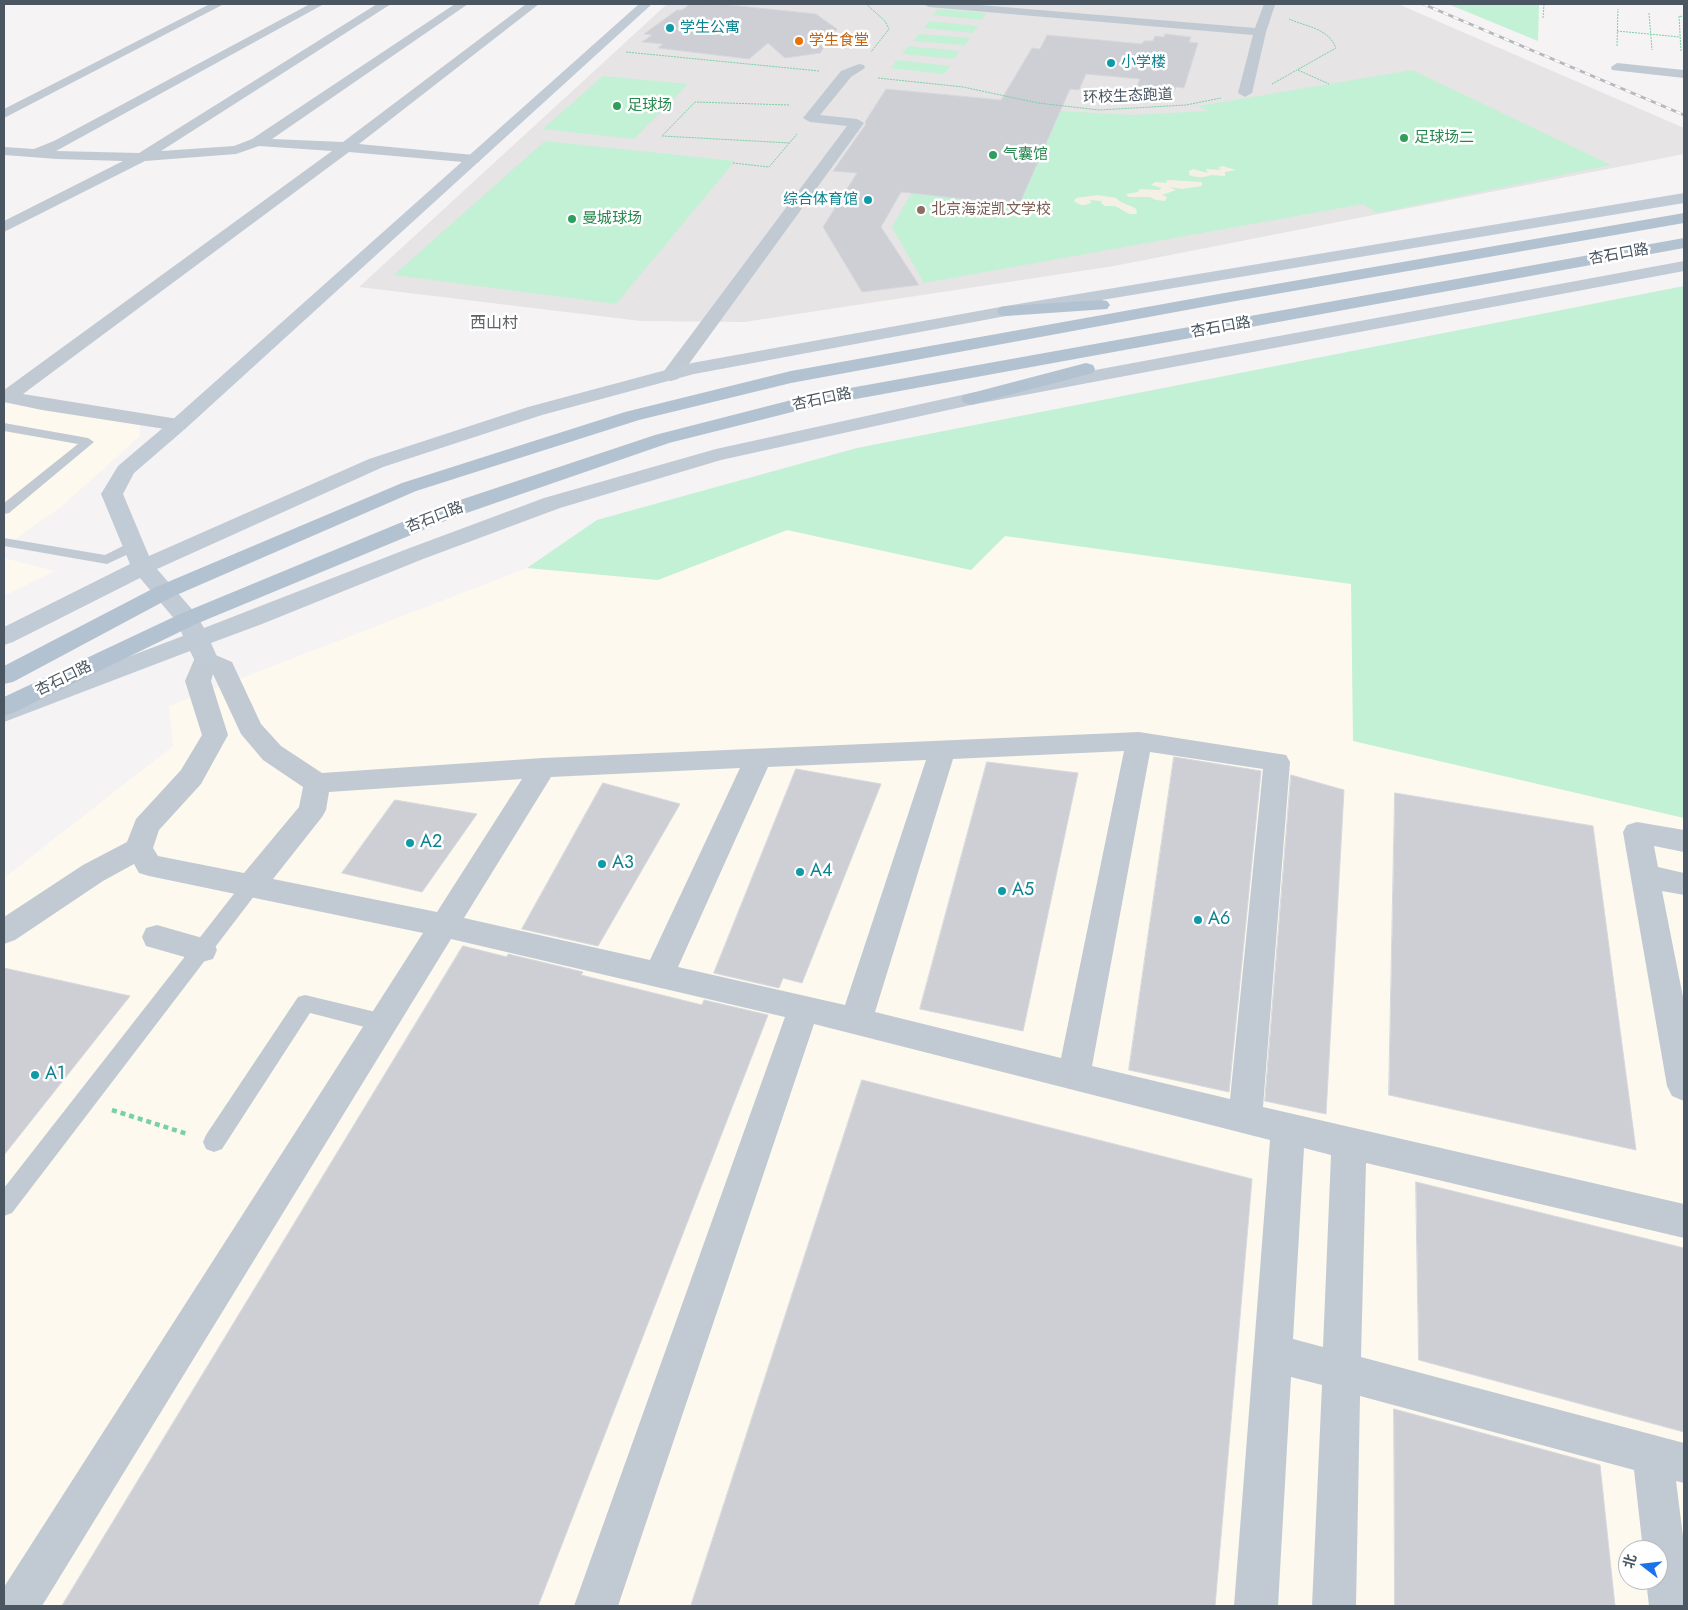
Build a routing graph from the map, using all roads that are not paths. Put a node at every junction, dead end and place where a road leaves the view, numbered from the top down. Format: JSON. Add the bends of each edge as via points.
{"nodes":[{"id":1,"x":218,"y":4,"type":"edge"},
{"id":2,"x":318,"y":4,"type":"edge"},
{"id":3,"x":385,"y":4,"type":"edge"},
{"id":4,"x":462,"y":4,"type":"edge"},
{"id":5,"x":533,"y":4,"type":"edge"},
{"id":6,"x":646,"y":4,"type":"edge"},
{"id":7,"x":930,"y":4,"type":"edge"},
{"id":8,"x":1269,"y":6,"type":"road end"},
{"id":9,"x":1260,"y":32,"type":"junction"},
{"id":10,"x":1617,"y":66,"type":"road end"},
{"id":11,"x":853,"y":71,"type":"road end"},
{"id":12,"x":1684,"y":74,"type":"edge"},
{"id":13,"x":1245,"y":93,"type":"road end"},
{"id":14,"x":4,"y":114,"type":"edge"},
{"id":15,"x":258,"y":142,"type":"junction"},
{"id":16,"x":346,"y":147,"type":"junction"},
{"id":17,"x":4,"y":151,"type":"edge"},
{"id":18,"x":34,"y":153,"type":"junction"},
{"id":19,"x":142,"y":156,"type":"junction"},
{"id":20,"x":474,"y":159,"type":"junction"},
{"id":21,"x":11,"y":165,"type":"dead end"},
{"id":22,"x":1684,"y":198,"type":"edge"},
{"id":23,"x":1684,"y":218,"type":"edge"},
{"id":24,"x":4,"y":227,"type":"edge"},
{"id":25,"x":1684,"y":244,"type":"edge"},
{"id":26,"x":1684,"y":266,"type":"edge"},
{"id":27,"x":1230,"y":297,"type":"junction"},
{"id":28,"x":1006,"y":311,"type":"junction"},
{"id":29,"x":1291,"y":316,"type":"junction"},
{"id":30,"x":671,"y":375,"type":"junction"},
{"id":31,"x":6,"y":396,"type":"edge"},
{"id":32,"x":971,"y":398,"type":"junction"},
{"id":33,"x":178,"y":425,"type":"junction"},
{"id":34,"x":4,"y":427,"type":"edge"},
{"id":35,"x":4,"y":510,"type":"edge"},
{"id":36,"x":4,"y":542,"type":"edge"},
{"id":37,"x":134,"y":546,"type":"junction"},
{"id":38,"x":143,"y":566,"type":"junction"},
{"id":39,"x":164,"y":592,"type":"junction"},
{"id":40,"x":188,"y":619,"type":"junction"},
{"id":41,"x":4,"y":637,"type":"edge"},
{"id":42,"x":202,"y":649,"type":"junction"},
{"id":43,"x":4,"y":676,"type":"edge"},
{"id":44,"x":4,"y":708,"type":"edge"},
{"id":45,"x":4,"y":713,"type":"edge"},
{"id":46,"x":1139,"y":741,"type":"junction"},
{"id":47,"x":944,"y":749,"type":"junction"},
{"id":48,"x":759,"y":757,"type":"junction"},
{"id":49,"x":543,"y":768,"type":"junction"},
{"id":50,"x":317,"y":783,"type":"junction"},
{"id":51,"x":1684,"y":841,"type":"edge"},
{"id":52,"x":139,"y":848,"type":"junction"},
{"id":53,"x":1646,"y":876,"type":"junction"},
{"id":54,"x":1684,"y":884,"type":"edge"},
{"id":55,"x":251,"y":886,"type":"junction"},
{"id":56,"x":445,"y":926,"type":"junction"},
{"id":57,"x":4,"y":932,"type":"edge"},
{"id":58,"x":157,"y":937,"type":"dead end"},
{"id":59,"x":202,"y":950,"type":"junction"},
{"id":60,"x":659,"y":975,"type":"junction"},
{"id":61,"x":804,"y":1008,"type":"junction"},
{"id":62,"x":856,"y":1021,"type":"junction"},
{"id":63,"x":384,"y":1023,"type":"junction"},
{"id":64,"x":1074,"y":1075,"type":"junction"},
{"id":65,"x":1684,"y":1086,"type":"edge"},
{"id":66,"x":1245,"y":1118,"type":"junction"},
{"id":67,"x":1288,"y":1129,"type":"junction"},
{"id":68,"x":214,"y":1142,"type":"dead end"},
{"id":69,"x":1349,"y":1143,"type":"junction"},
{"id":70,"x":4,"y":1205,"type":"edge"},
{"id":71,"x":1684,"y":1221,"type":"edge"},
{"id":72,"x":1273,"y":1353,"type":"junction"},
{"id":73,"x":1342,"y":1371,"type":"junction"},
{"id":74,"x":1668,"y":1459,"type":"edge"},
{"id":75,"x":17,"y":1606,"type":"edge"},
{"id":76,"x":596,"y":1606,"type":"edge"},
{"id":77,"x":1256,"y":1606,"type":"edge"},
{"id":78,"x":1334,"y":1606,"type":"edge"},
{"id":79,"x":1671,"y":1606,"type":"edge"}],
"edges":[{"from":1,"to":14,"type":"street"},
{"from":2,"to":18,"type":"street","via":[[59,144]]},
{"from":3,"to":19,"type":"street"},
{"from":4,"to":15,"type":"street"},
{"from":5,"to":16,"type":"street"},
{"from":6,"to":20,"type":"street"},
{"from":7,"to":9,"type":"street"},
{"from":8,"to":9,"type":"street"},
{"from":9,"to":13,"type":"street"},
{"from":10,"to":12,"type":"street"},
{"from":11,"to":30,"type":"street","via":[[815,112],[857,123]]},
{"from":15,"to":16,"type":"street"},
{"from":15,"to":19,"type":"street","via":[[236,150]]},
{"from":16,"to":20,"type":"street"},
{"from":16,"to":31,"type":"street"},
{"from":17,"to":18,"type":"street"},
{"from":18,"to":19,"type":"street"},
{"from":18,"to":21,"type":"street"},
{"from":19,"to":24,"type":"street"},
{"from":20,"to":33,"type":"street"},
{"from":22,"to":28,"type":"street"},
{"from":23,"to":27,"type":"main road","name":"杏石口路"},
{"from":25,"to":29,"type":"main road","name":"杏石口路"},
{"from":26,"to":32,"type":"street"},
{"from":27,"to":28,"type":"main road"},
{"from":27,"to":39,"type":"main road","name":"杏石口路","via":[[791,377],[632,416],[409,487]]},
{"from":28,"to":30,"type":"street"},
{"from":29,"to":32,"type":"main road"},
{"from":29,"to":40,"type":"main road","name":"杏石口路","via":[[811,401],[662,439],[444,513]]},
{"from":30,"to":38,"type":"street","via":[[536,412],[376,463]]},
{"from":31,"to":33,"type":"street"},
{"from":32,"to":42,"type":"street","via":[[716,455],[552,503],[254,619]]},
{"from":33,"to":37,"type":"street","via":[[125,470],[112,494]]},
{"from":34,"to":35,"type":"lane","via":[[88,442]]},
{"from":36,"to":37,"type":"lane","via":[[107,560]]},
{"from":37,"to":38,"type":"street"},
{"from":38,"to":39,"type":"street"},
{"from":38,"to":41,"type":"street"},
{"from":39,"to":40,"type":"street"},
{"from":39,"to":43,"type":"main road","name":"杏石口路"},
{"from":40,"to":42,"type":"street"},
{"from":40,"to":44,"type":"main road","name":"杏石口路"},
{"from":42,"to":45,"type":"street"},
{"from":42,"to":50,"type":"street","via":[[223,668],[250,728],[272,754]]},
{"from":42,"to":52,"type":"street","via":[[198,681],[215,735],[191,777],[146,826]]},
{"from":46,"to":47,"type":"street"},
{"from":46,"to":64,"type":"street"},
{"from":46,"to":66,"type":"street","via":[[1277,762]]},
{"from":47,"to":48,"type":"street"},
{"from":47,"to":62,"type":"street"},
{"from":48,"to":49,"type":"street"},
{"from":48,"to":60,"type":"street"},
{"from":49,"to":50,"type":"street"},
{"from":49,"to":56,"type":"street"},
{"from":50,"to":55,"type":"street","via":[[312,810]]},
{"from":51,"to":53,"type":"street","via":[[1637,832]]},
{"from":52,"to":55,"type":"street","via":[[149,865]]},
{"from":52,"to":57,"type":"street","via":[[93,873]]},
{"from":53,"to":54,"type":"street"},
{"from":53,"to":65,"type":"street"},
{"from":55,"to":56,"type":"street"},
{"from":55,"to":59,"type":"lane"},
{"from":56,"to":60,"type":"street"},
{"from":56,"to":63,"type":"street"},
{"from":58,"to":59,"type":"street"},
{"from":59,"to":70,"type":"lane"},
{"from":60,"to":61,"type":"street"},
{"from":61,"to":62,"type":"street"},
{"from":61,"to":76,"type":"street"},
{"from":62,"to":64,"type":"street"},
{"from":63,"to":68,"type":"lane","via":[[306,1003]]},
{"from":63,"to":75,"type":"street"},
{"from":64,"to":66,"type":"street"},
{"from":66,"to":67,"type":"street"},
{"from":67,"to":69,"type":"street"},
{"from":67,"to":72,"type":"street"},
{"from":69,"to":71,"type":"street"},
{"from":69,"to":73,"type":"street"},
{"from":72,"to":73,"type":"street"},
{"from":72,"to":77,"type":"street"},
{"from":73,"to":74,"type":"street"},
{"from":73,"to":78,"type":"street"},
{"from":74,"to":79,"type":"street"}]}
